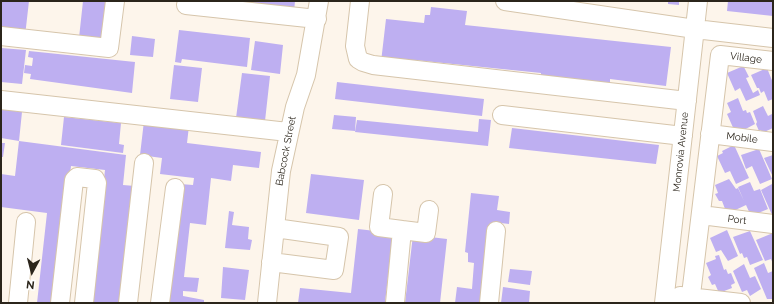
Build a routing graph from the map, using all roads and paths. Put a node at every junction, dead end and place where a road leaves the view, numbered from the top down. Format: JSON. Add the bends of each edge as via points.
{"nodes":[{"id":1,"x":115,"y":1,"type":"edge"},
{"id":2,"x":319,"y":1,"type":"edge"},
{"id":3,"x":360,"y":1,"type":"edge"},
{"id":4,"x":505,"y":1,"type":"edge"},
{"id":5,"x":698,"y":1,"type":"edge"},
{"id":6,"x":186,"y":5,"type":"dead end"},
{"id":7,"x":317,"y":19,"type":"junction"},
{"id":8,"x":695,"y":29,"type":"junction"},
{"id":9,"x":1,"y":36,"type":"edge"},
{"id":10,"x":773,"y":38,"type":"edge"},
{"id":11,"x":773,"y":62,"type":"edge"},
{"id":12,"x":1,"y":100,"type":"edge"},
{"id":13,"x":687,"y":101,"type":"junction"},
{"id":14,"x":502,"y":115,"type":"dead end"},
{"id":15,"x":288,"y":132,"type":"junction"},
{"id":16,"x":710,"y":134,"type":"junction"},
{"id":17,"x":683,"y":136,"type":"junction"},
{"id":18,"x":773,"y":142,"type":"edge"},
{"id":19,"x":144,"y":164,"type":"dead end"},
{"id":20,"x":175,"y":188,"type":"dead end"},
{"id":21,"x":382,"y":194,"type":"dead end"},
{"id":22,"x":429,"y":210,"type":"dead end"},
{"id":23,"x":701,"y":215,"type":"junction"},
{"id":24,"x":26,"y":222,"type":"dead end"},
{"id":25,"x":773,"y":224,"type":"edge"},
{"id":26,"x":275,"y":228,"type":"junction"},
{"id":27,"x":402,"y":230,"type":"junction"},
{"id":28,"x":496,"y":231,"type":"dead end"},
{"id":29,"x":271,"y":262,"type":"junction"},
{"id":30,"x":665,"y":299,"type":"edge"},
{"id":31,"x":690,"y":300,"type":"edge"},
{"id":32,"x":18,"y":303,"type":"edge"},
{"id":33,"x":60,"y":303,"type":"edge"},
{"id":34,"x":84,"y":303,"type":"edge"},
{"id":35,"x":128,"y":303,"type":"edge"},
{"id":36,"x":160,"y":303,"type":"edge"},
{"id":37,"x":267,"y":303,"type":"edge"},
{"id":38,"x":395,"y":303,"type":"edge"},
{"id":39,"x":489,"y":303,"type":"edge"},
{"id":40,"x":741,"y":303,"type":"edge"}],
"edges":[{"from":1,"to":9,"type":"street","via":[[109,48]]},
{"from":2,"to":7,"type":"street","name":"Babcock Street"},
{"from":3,"to":13,"type":"street","via":[[355,46],[358,59],[363,62]]},
{"from":4,"to":8,"type":"street"},
{"from":5,"to":8,"type":"street","name":"Monrovia Avenue"},
{"from":6,"to":7,"type":"street"},
{"from":7,"to":15,"type":"street","name":"Babcock Street","via":[[306,74]]},
{"from":8,"to":10,"type":"street"},
{"from":8,"to":13,"type":"street","name":"Monrovia Avenue"},
{"from":11,"to":16,"type":"street","name":"Village","via":[[720,55]]},
{"from":12,"to":15,"type":"street"},
{"from":13,"to":17,"type":"street","name":"Monrovia Avenue"},
{"from":14,"to":17,"type":"street"},
{"from":15,"to":26,"type":"street","name":"Babcock Street"},
{"from":16,"to":18,"type":"street","name":"Mobile"},
{"from":16,"to":23,"type":"street"},
{"from":17,"to":30,"type":"street","name":"Monrovia Avenue"},
{"from":19,"to":35,"type":"street"},
{"from":20,"to":36,"type":"street"},
{"from":21,"to":27,"type":"street","via":[[379,227]]},
{"from":22,"to":27,"type":"street","via":[[426,233]]},
{"from":23,"to":25,"type":"street","name":"Port"},
{"from":23,"to":31,"type":"street"},
{"from":24,"to":32,"type":"street"},
{"from":26,"to":29,"type":"street","name":"Babcock Street"},
{"from":26,"to":29,"type":"street","via":[[339,237],[334,270]]},
{"from":27,"to":38,"type":"street"},
{"from":28,"to":39,"type":"street"},
{"from":29,"to":37,"type":"street","name":"Babcock Street"},
{"from":30,"to":31,"type":"street"},
{"from":31,"to":40,"type":"street"},
{"from":33,"to":34,"type":"street","via":[[76,177],[96,179],[97,183]]}]}
